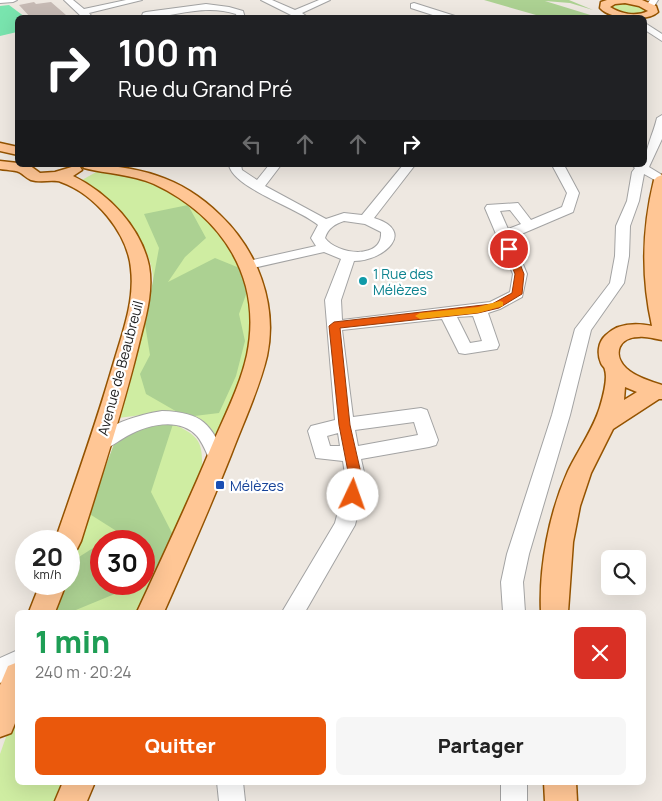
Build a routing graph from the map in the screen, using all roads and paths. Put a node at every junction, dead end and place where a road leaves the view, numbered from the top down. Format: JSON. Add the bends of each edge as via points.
{"nodes":[{"id":1,"x":13,"y":0,"type":"edge"},
{"id":2,"x":68,"y":0,"type":"edge"},
{"id":3,"x":138,"y":0,"type":"edge"},
{"id":4,"x":265,"y":0,"type":"edge"},
{"id":5,"x":326,"y":0,"type":"edge"},
{"id":6,"x":635,"y":0,"type":"edge"},
{"id":7,"x":0,"y":1,"type":"edge"},
{"id":8,"x":594,"y":1,"type":"edge"},
{"id":9,"x":631,"y":1,"type":"edge"},
{"id":10,"x":608,"y":2,"type":"edge"},
{"id":11,"x":414,"y":6,"type":"dead end"},
{"id":12,"x":646,"y":12,"type":"edge"},
{"id":13,"x":86,"y":14,"type":"edge"},
{"id":14,"x":296,"y":14,"type":"joint"},
{"id":15,"x":146,"y":15,"type":"edge"},
{"id":16,"x":162,"y":15,"type":"edge"},
{"id":17,"x":240,"y":15,"type":"edge"},
{"id":18,"x":442,"y":15,"type":"edge"},
{"id":19,"x":619,"y":15,"type":"edge"},
{"id":20,"x":627,"y":15,"type":"edge"},
{"id":21,"x":662,"y":25,"type":"edge"},
{"id":22,"x":647,"y":27,"type":"edge"},
{"id":23,"x":662,"y":38,"type":"edge"},
{"id":24,"x":662,"y":118,"type":"edge"},
{"id":25,"x":0,"y":146,"type":"edge"},
{"id":26,"x":15,"y":150,"type":"edge"},
{"id":27,"x":662,"y":154,"type":"edge"},
{"id":28,"x":647,"y":156,"type":"edge"},
{"id":29,"x":647,"y":161,"type":"edge"},
{"id":30,"x":0,"y":165,"type":"edge"},
{"id":31,"x":647,"y":165,"type":"edge"},
{"id":32,"x":15,"y":166,"type":"edge"},
{"id":33,"x":25,"y":167,"type":"edge"},
{"id":34,"x":80,"y":167,"type":"edge"},
{"id":35,"x":99,"y":167,"type":"edge"},
{"id":36,"x":235,"y":167,"type":"edge"},
{"id":37,"x":273,"y":167,"type":"edge"},
{"id":38,"x":407,"y":167,"type":"edge"},
{"id":39,"x":559,"y":167,"type":"edge"},
{"id":40,"x":641,"y":167,"type":"edge"},
{"id":41,"x":61,"y":176,"type":"junction"},
{"id":42,"x":662,"y":180,"type":"edge"},
{"id":43,"x":258,"y":186,"type":"junction"},
{"id":44,"x":367,"y":218,"type":"junction"},
{"id":45,"x":529,"y":226,"type":"junction"},
{"id":46,"x":504,"y":236,"type":"junction"},
{"id":47,"x":323,"y":237,"type":"junction"},
{"id":48,"x":349,"y":256,"type":"junction"},
{"id":49,"x":247,"y":259,"type":"junction"},
{"id":50,"x":654,"y":287,"type":"junction"},
{"id":51,"x":478,"y":310,"type":"junction"},
{"id":52,"x":447,"y":313,"type":"junction"},
{"id":53,"x":334,"y":326,"type":"junction"},
{"id":54,"x":662,"y":326,"type":"edge"},
{"id":55,"x":633,"y":331,"type":"junction"},
{"id":56,"x":662,"y":334,"type":"edge"},
{"id":57,"x":615,"y":370,"type":"junction"},
{"id":58,"x":658,"y":391,"type":"edge"},
{"id":59,"x":606,"y":423,"type":"junction"},
{"id":60,"x":345,"y":425,"type":"junction"},
{"id":61,"x":100,"y":444,"type":"junction"},
{"id":62,"x":351,"y":454,"type":"junction"},
{"id":63,"x":218,"y":458,"type":"junction"},
{"id":64,"x":72,"y":530,"type":"edge"},
{"id":65,"x":49,"y":595,"type":"edge"},
{"id":66,"x":43,"y":610,"type":"edge"},
{"id":67,"x":152,"y":610,"type":"edge"},
{"id":68,"x":294,"y":610,"type":"edge"},
{"id":69,"x":514,"y":610,"type":"edge"},
{"id":70,"x":554,"y":610,"type":"edge"},
{"id":71,"x":15,"y":663,"type":"edge"},
{"id":72,"x":0,"y":671,"type":"edge"},
{"id":73,"x":15,"y":684,"type":"edge"},
{"id":74,"x":0,"y":722,"type":"edge"},
{"id":75,"x":78,"y":785,"type":"edge"},
{"id":76,"x":230,"y":785,"type":"edge"},
{"id":77,"x":514,"y":785,"type":"edge"},
{"id":78,"x":560,"y":785,"type":"edge"},
{"id":79,"x":71,"y":801,"type":"edge"},
{"id":80,"x":232,"y":801,"type":"edge"},
{"id":81,"x":514,"y":801,"type":"edge"},
{"id":82,"x":561,"y":801,"type":"edge"}],
"edges":[{"from":1,"to":7,"type":"street"},
{"from":2,"to":13,"type":"street"},
{"from":3,"to":13,"type":"street"},
{"from":4,"to":14,"type":"street"},
{"from":5,"to":14,"type":"street"},
{"from":6,"to":9,"type":"street"},
{"from":8,"to":10,"type":"main road"},
{"from":9,"to":10,"type":"main road"},
{"from":9,"to":12,"type":"main road"},
{"from":10,"to":19,"type":"main road","via":[[608,10]]},
{"from":11,"to":18,"type":"street"},
{"from":12,"to":20,"type":"main road"},
{"from":12,"to":21,"type":"main road"},
{"from":15,"to":16,"type":"street"},
{"from":16,"to":17,"type":"street","via":[[213,6],[229,7]]},
{"from":22,"to":23,"type":"street"},
{"from":24,"to":28,"type":"street","via":[[659,134]]},
{"from":25,"to":26,"type":"main road"},
{"from":27,"to":29,"type":"street"},
{"from":30,"to":32,"type":"main road","name":"Avenue de Beaubreuil"},
{"from":31,"to":42,"type":"street"},
{"from":33,"to":41,"type":"main road","name":"Avenue de Beaubreuil","via":[[35,176]]},
{"from":34,"to":41,"type":"main road","name":"Avenue de Beaubreuil"},
{"from":35,"to":49,"type":"main road","via":[[146,176],[200,204],[225,228]]},
{"from":36,"to":43,"type":"street","via":[[236,171]]},
{"from":37,"to":43,"type":"street"},
{"from":38,"to":44,"type":"street"},
{"from":39,"to":45,"type":"street","via":[[573,193],[568,209]]},
{"from":40,"to":69,"type":"street","via":[[623,226],[617,283],[583,329],[561,415],[518,554],[512,582]]},
{"from":41,"to":61,"type":"main road","name":"Avenue de Beaubreuil","via":[[82,185],[110,210],[134,247],[140,266],[136,319]]},
{"from":42,"to":50,"type":"main road","via":[[655,208]]},
{"from":43,"to":47,"type":"street","via":[[320,220]]},
{"from":44,"to":47,"type":"street","via":[[344,217]]},
{"from":44,"to":48,"type":"street","via":[[387,232],[388,238],[371,254]]},
{"from":45,"to":46,"type":"street"},
{"from":45,"to":46,"type":"street","via":[[513,206],[492,208]]},
{"from":46,"to":51,"type":"street","via":[[520,274],[517,294],[495,306]]},
{"from":47,"to":48,"type":"street","via":[[332,252]]},
{"from":47,"to":49,"type":"street"},
{"from":48,"to":53,"type":"street","via":[[334,300]]},
{"from":49,"to":63,"type":"main road","via":[[259,309],[257,355]]},
{"from":50,"to":54,"type":"main road"},
{"from":50,"to":55,"type":"main road"},
{"from":51,"to":52,"type":"street"},
{"from":51,"to":52,"type":"street","via":[[491,345],[465,349]]},
{"from":52,"to":53,"type":"street"},
{"from":53,"to":60,"type":"street"},
{"from":55,"to":56,"type":"main road"},
{"from":55,"to":57,"type":"main road","via":[[617,337],[608,347],[607,356]]},
{"from":57,"to":58,"type":"main road","via":[[631,383]]},
{"from":57,"to":59,"type":"main road","via":[[616,385]]},
{"from":58,"to":59,"type":"main road"},
{"from":59,"to":70,"type":"main road","via":[[578,475],[560,539]]},
{"from":60,"to":62,"type":"street"},
{"from":60,"to":62,"type":"street","via":[[317,431],[323,453]]},
{"from":60,"to":62,"type":"street","via":[[421,415],[429,440]]},
{"from":61,"to":63,"type":"street","name":"Avenue de Beaubreuil","via":[[147,419],[176,418],[201,429]]},
{"from":61,"to":64,"type":"main road","name":"Avenue de Beaubreuil"},
{"from":62,"to":68,"type":"street","via":[[356,482],[345,525]]},
{"from":63,"to":67,"type":"main road"},
{"from":65,"to":66,"type":"main road"},
{"from":71,"to":72,"type":"street"},
{"from":73,"to":74,"type":"main road"},
{"from":75,"to":79,"type":"main road"},
{"from":76,"to":80,"type":"street"},
{"from":77,"to":81,"type":"street"},
{"from":78,"to":82,"type":"main road"}]}
